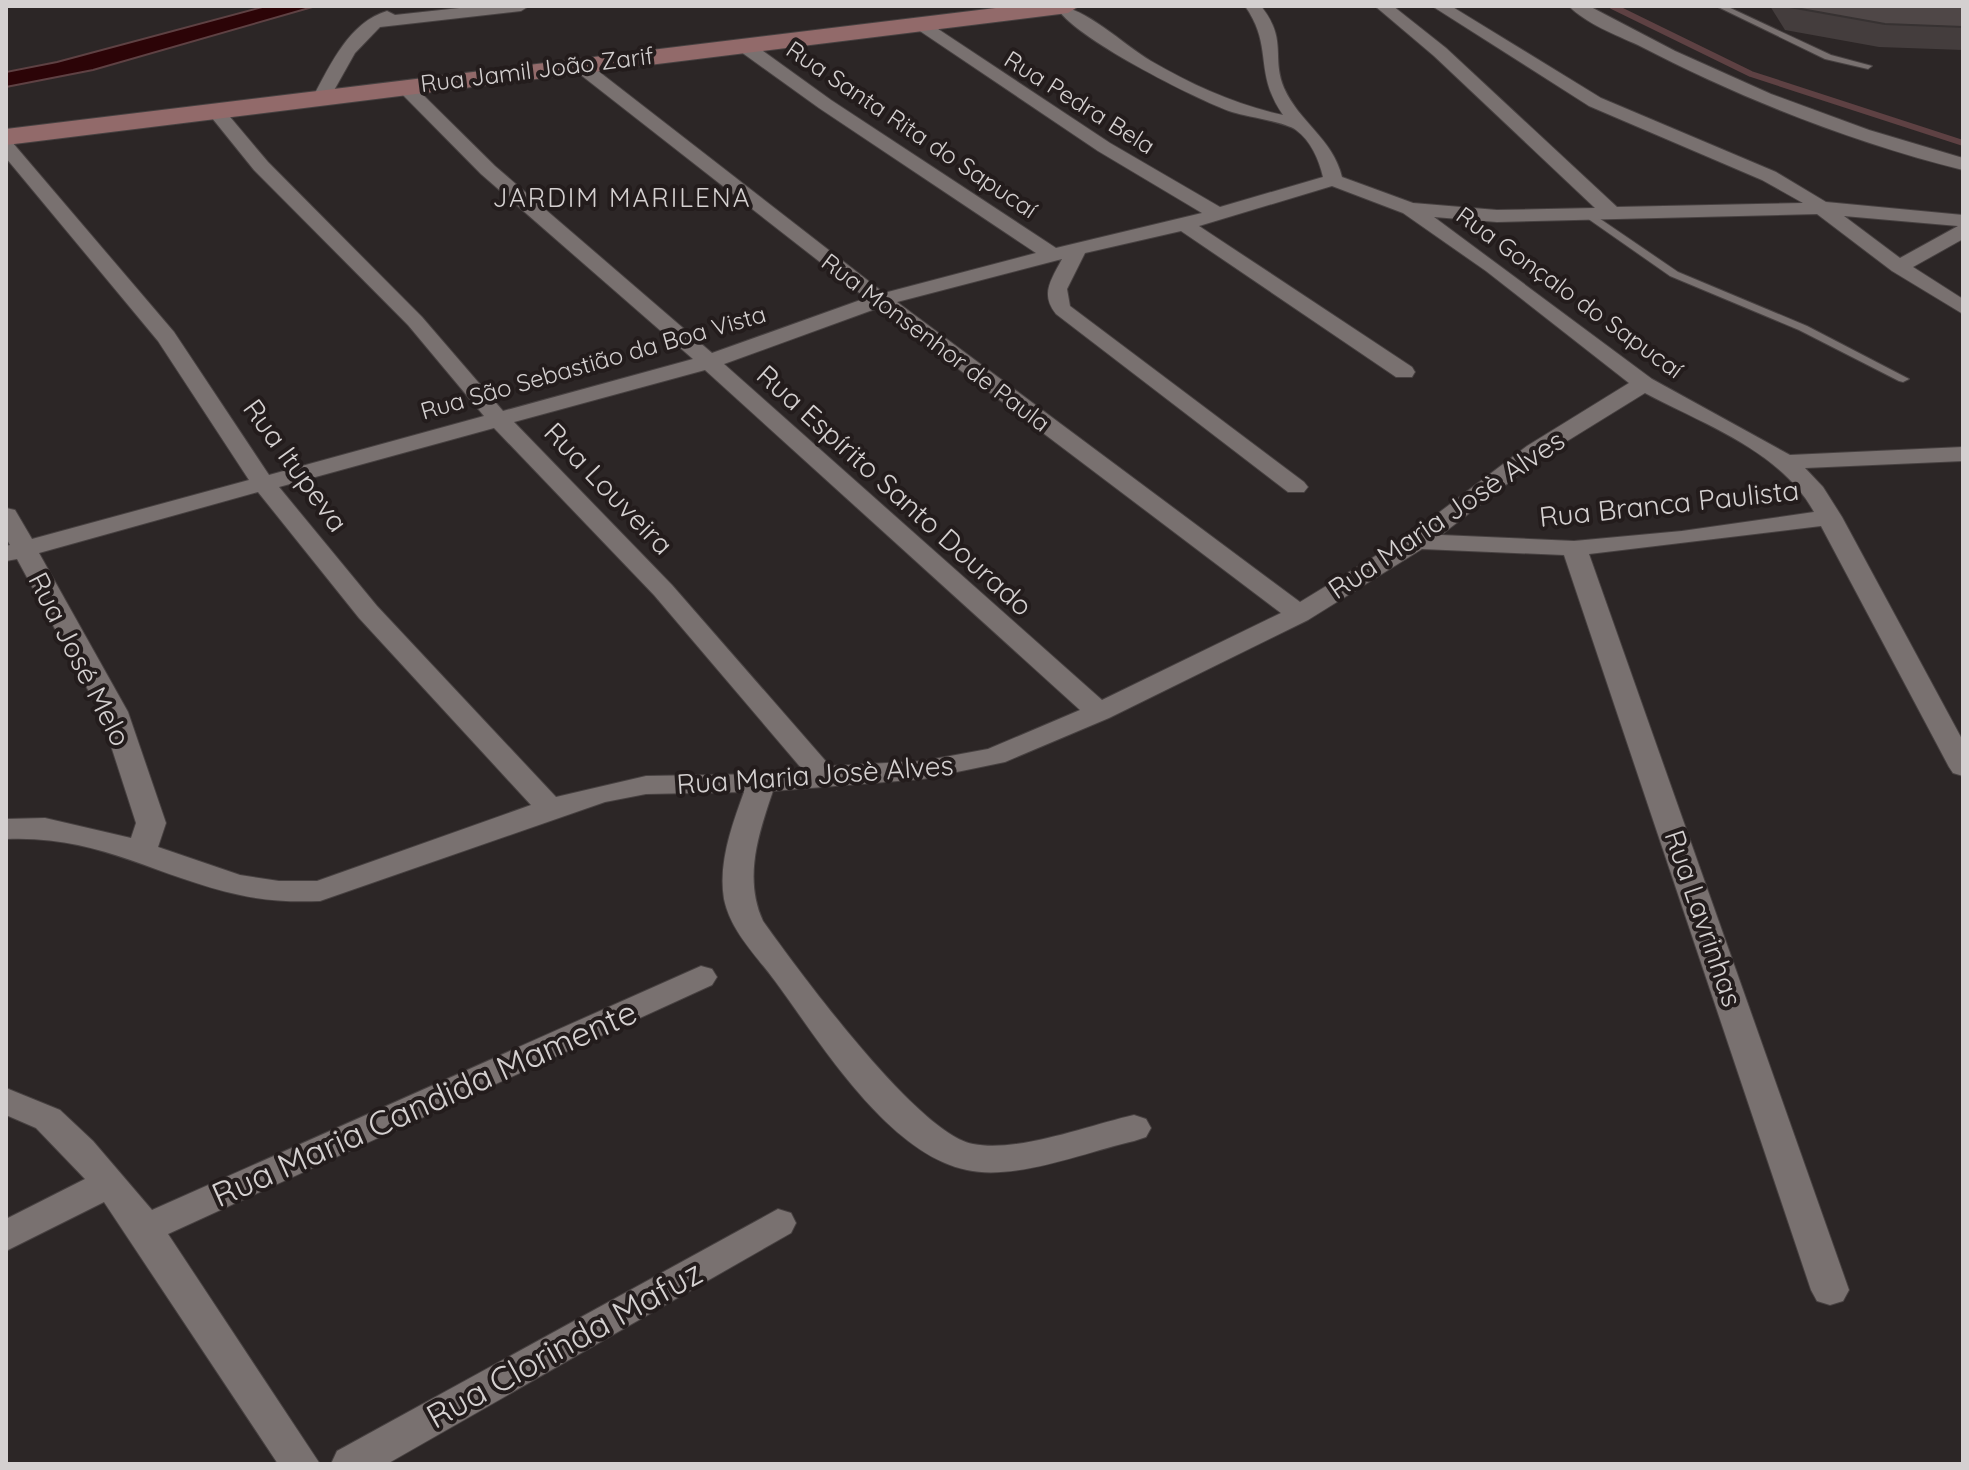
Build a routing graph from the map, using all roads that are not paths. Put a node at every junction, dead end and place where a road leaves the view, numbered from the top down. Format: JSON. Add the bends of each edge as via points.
{"nodes":[{"id":1,"x":410,"y":6,"type":"edge"},
{"id":2,"x":521,"y":6,"type":"edge"},
{"id":3,"x":1065,"y":6,"type":"edge"},
{"id":4,"x":1253,"y":6,"type":"edge"},
{"id":5,"x":1383,"y":6,"type":"edge"},
{"id":6,"x":1440,"y":6,"type":"edge"},
{"id":7,"x":1577,"y":6,"type":"edge"},
{"id":8,"x":1720,"y":6,"type":"edge"},
{"id":9,"x":370,"y":23,"type":"junction"},
{"id":10,"x":920,"y":24,"type":"junction"},
{"id":11,"x":743,"y":45,"type":"junction"},
{"id":12,"x":578,"y":64,"type":"junction"},
{"id":13,"x":1868,"y":66,"type":"dead end"},
{"id":14,"x":404,"y":86,"type":"junction"},
{"id":15,"x":322,"y":97,"type":"junction"},
{"id":16,"x":214,"y":109,"type":"junction"},
{"id":17,"x":1299,"y":124,"type":"junction"},
{"id":18,"x":6,"y":137,"type":"edge"},
{"id":19,"x":6,"y":146,"type":"edge"},
{"id":20,"x":1963,"y":164,"type":"edge"},
{"id":21,"x":1333,"y":180,"type":"junction"},
{"id":22,"x":1825,"y":208,"type":"junction"},
{"id":23,"x":1410,"y":209,"type":"junction"},
{"id":24,"x":1218,"y":214,"type":"junction"},
{"id":25,"x":1614,"y":215,"type":"junction"},
{"id":26,"x":1590,"y":216,"type":"junction"},
{"id":27,"x":1963,"y":221,"type":"edge"},
{"id":28,"x":1184,"y":224,"type":"junction"},
{"id":29,"x":1963,"y":231,"type":"edge"},
{"id":30,"x":1077,"y":249,"type":"junction"},
{"id":31,"x":1053,"y":255,"type":"junction"},
{"id":32,"x":1899,"y":267,"type":"junction"},
{"id":33,"x":881,"y":300,"type":"junction"},
{"id":34,"x":1963,"y":308,"type":"edge"},
{"id":35,"x":708,"y":362,"type":"junction"},
{"id":36,"x":1404,"y":372,"type":"dead end"},
{"id":37,"x":1903,"y":379,"type":"dead end"},
{"id":38,"x":1644,"y":384,"type":"junction"},
{"id":39,"x":497,"y":418,"type":"junction"},
{"id":40,"x":1963,"y":454,"type":"edge"},
{"id":41,"x":1785,"y":462,"type":"junction"},
{"id":42,"x":263,"y":483,"type":"junction"},
{"id":43,"x":1296,"y":487,"type":"dead end"},
{"id":44,"x":6,"y":515,"type":"edge"},
{"id":45,"x":1830,"y":517,"type":"junction"},
{"id":46,"x":1417,"y":541,"type":"junction"},
{"id":47,"x":1574,"y":548,"type":"junction"},
{"id":48,"x":15,"y":552,"type":"edge"},
{"id":49,"x":1299,"y":614,"type":"junction"},
{"id":50,"x":1099,"y":712,"type":"junction"},
{"id":51,"x":1963,"y":767,"type":"edge"},
{"id":52,"x":823,"y":775,"type":"junction"},
{"id":53,"x":761,"y":783,"type":"junction"},
{"id":54,"x":550,"y":808,"type":"junction"},
{"id":55,"x":6,"y":829,"type":"edge"},
{"id":56,"x":141,"y":853,"type":"junction"},
{"id":57,"x":701,"y":977,"type":"dead end"},
{"id":58,"x":6,"y":1101,"type":"edge"},
{"id":59,"x":1134,"y":1128,"type":"dead end"},
{"id":60,"x":108,"y":1184,"type":"junction"},
{"id":61,"x":778,"y":1223,"type":"dead end"},
{"id":62,"x":146,"y":1228,"type":"junction"},
{"id":63,"x":6,"y":1236,"type":"edge"},
{"id":64,"x":1830,"y":1290,"type":"dead end"},
{"id":65,"x":300,"y":1464,"type":"edge"},
{"id":66,"x":351,"y":1464,"type":"edge"}],
"edges":[{"from":1,"to":9,"type":"street"},
{"from":2,"to":9,"type":"street"},
{"from":3,"to":10,"type":"main road","name":"Rua Jamil João Zarif"},
{"from":3,"to":17,"type":"street","via":[[1135,58],[1203,95],[1254,116]]},
{"from":4,"to":17,"type":"street","via":[[1274,44],[1273,84]]},
{"from":5,"to":25,"type":"street","via":[[1440,52]]},
{"from":6,"to":22,"type":"street","via":[[1595,102],[1769,176]]},
{"from":7,"to":20,"type":"street","via":[[1623,33],[1795,110]]},
{"from":8,"to":13,"type":"lane","via":[[1828,57]]},
{"from":9,"to":15,"type":"street"},
{"from":10,"to":11,"type":"main road","name":"Rua Jamil João Zarif"},
{"from":10,"to":24,"type":"street","name":"Rua Pedra Bela","via":[[1038,105]]},
{"from":11,"to":12,"type":"main road","name":"Rua Jamil João Zarif"},
{"from":11,"to":31,"type":"street","name":"Rua Santa Rita do Sapucaí"},
{"from":12,"to":14,"type":"main road","name":"Rua Jamil João Zarif"},
{"from":12,"to":33,"type":"street","name":"Rua Monsenhor de Paula"},
{"from":14,"to":15,"type":"main road","name":"Rua Jamil João Zarif"},
{"from":14,"to":35,"type":"street","name":"Rua Espírito Santo Dourado","via":[[459,144]]},
{"from":15,"to":16,"type":"main road","name":"Rua Jamil João Zarif"},
{"from":16,"to":18,"type":"main road","name":"Rua Jamil João Zarif"},
{"from":16,"to":39,"type":"street","name":"Rua Louveira","via":[[261,166],[415,321]]},
{"from":17,"to":21,"type":"street","via":[[1325,150]]},
{"from":19,"to":42,"type":"street","name":"Rua Itupeva","via":[[166,337]]},
{"from":21,"to":23,"type":"street"},
{"from":21,"to":24,"type":"street","name":"Rua São Sebastião da Boa Vista"},
{"from":22,"to":25,"type":"street"},
{"from":22,"to":27,"type":"street"},
{"from":22,"to":32,"type":"street"},
{"from":23,"to":26,"type":"street"},
{"from":23,"to":38,"type":"street","name":"Rua Gonçalo do Sapucaí"},
{"from":24,"to":28,"type":"street","name":"Rua São Sebastião da Boa Vista"},
{"from":25,"to":26,"type":"street"},
{"from":26,"to":37,"type":"lane","via":[[1674,274],[1803,328]]},
{"from":28,"to":30,"type":"street","name":"Rua São Sebastião da Boa Vista"},
{"from":28,"to":36,"type":"street"},
{"from":29,"to":32,"type":"street"},
{"from":30,"to":31,"type":"street","name":"Rua São Sebastião da Boa Vista"},
{"from":30,"to":43,"type":"street","via":[[1057,289],[1063,310]]},
{"from":31,"to":33,"type":"street","name":"Rua São Sebastião da Boa Vista"},
{"from":32,"to":34,"type":"street"},
{"from":33,"to":35,"type":"street","name":"Rua São Sebastião da Boa Vista"},
{"from":33,"to":49,"type":"street","name":"Rua Monsenhor de Paula"},
{"from":35,"to":39,"type":"street","name":"Rua São Sebastião da Boa Vista"},
{"from":35,"to":50,"type":"street","name":"Rua Espírito Santo Dourado"},
{"from":38,"to":41,"type":"street","name":"Rua Gonçalo do Sapucaí"},
{"from":38,"to":46,"type":"street","name":"Rua Maria Josè Alves","via":[[1535,451]]},
{"from":39,"to":42,"type":"street","name":"Rua São Sebastião da Boa Vista"},
{"from":39,"to":52,"type":"street","name":"Rua Louveira","via":[[663,590]]},
{"from":40,"to":41,"type":"street"},
{"from":41,"to":45,"type":"street","name":"Rua Gonçalo do Sapucaí","via":[[1815,492]]},
{"from":42,"to":48,"type":"street","name":"Rua São Sebastião da Boa Vista"},
{"from":42,"to":54,"type":"street","name":"Rua Itupeva","via":[[368,612]]},
{"from":44,"to":48,"type":"street","name":"Rua José Melo"},
{"from":45,"to":47,"type":"street","name":"Rua Branca Paulista"},
{"from":45,"to":51,"type":"street","name":"Rua Gonçalo do Sapucaí"},
{"from":46,"to":47,"type":"street","name":"Rua Branca Paulista"},
{"from":46,"to":49,"type":"street","name":"Rua Maria Josè Alves"},
{"from":47,"to":64,"type":"street","name":"Rua Lavrinhas"},
{"from":48,"to":56,"type":"street","name":"Rua José Melo","via":[[114,712],[151,823]]},
{"from":49,"to":50,"type":"street","name":"Rua Maria Josè Alves"},
{"from":50,"to":52,"type":"street","name":"Rua Maria Josè Alves","via":[[967,764]]},
{"from":52,"to":53,"type":"street","name":"Rua Maria Josè Alves"},
{"from":53,"to":54,"type":"street","name":"Rua Maria Josè Alves","via":[[646,785]]},
{"from":53,"to":59,"type":"street","via":[[738,874],[744,914],[858,1070],[928,1137],[946,1150],[980,1160]]},
{"from":54,"to":56,"type":"street","name":"Rua Maria Josè Alves","via":[[299,894],[233,885]]},
{"from":55,"to":56,"type":"street","name":"Rua Maria Josè Alves","via":[[53,829]]},
{"from":57,"to":62,"type":"street","name":"Rua Maria Candida Mamente"},
{"from":58,"to":60,"type":"street","via":[[48,1119]]},
{"from":60,"to":62,"type":"street"},
{"from":60,"to":63,"type":"street"},
{"from":61,"to":66,"type":"street","name":"Rua Clorinda Mafuz"},
{"from":62,"to":65,"type":"street"}]}
